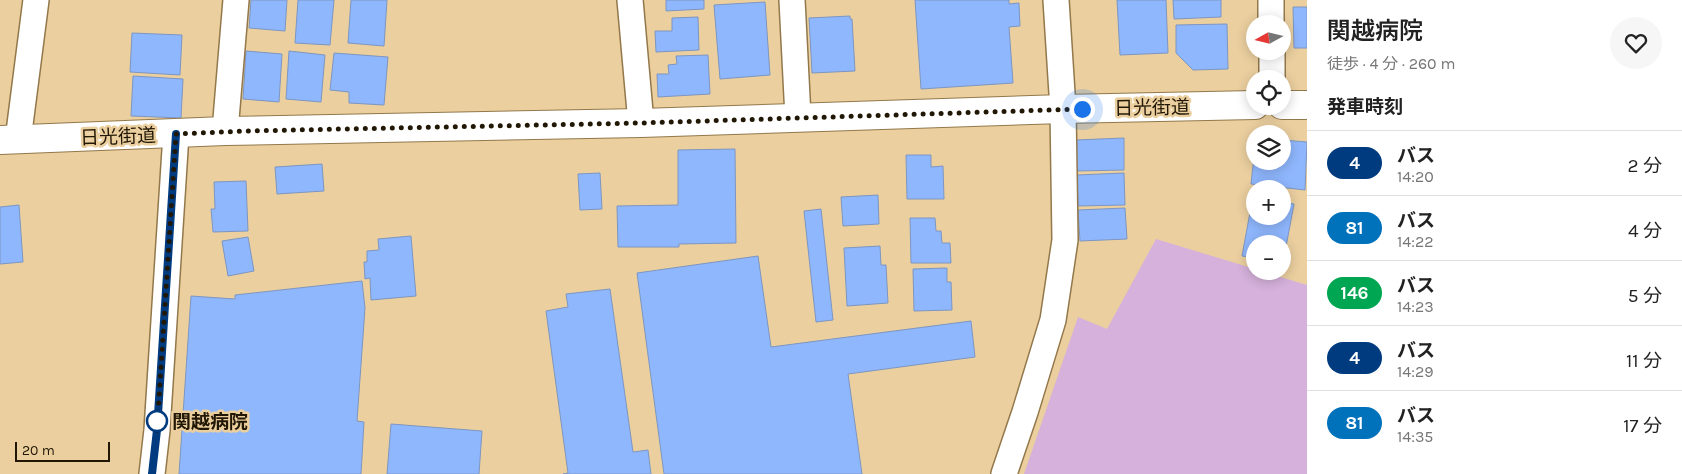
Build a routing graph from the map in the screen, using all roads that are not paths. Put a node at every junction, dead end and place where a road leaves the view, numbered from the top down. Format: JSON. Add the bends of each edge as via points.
{"nodes":[{"id":1,"x":36,"y":0,"type":"edge"},
{"id":2,"x":236,"y":0,"type":"edge"},
{"id":3,"x":630,"y":0,"type":"edge"},
{"id":4,"x":792,"y":0,"type":"edge"},
{"id":5,"x":1056,"y":0,"type":"edge"},
{"id":6,"x":1271,"y":0,"type":"edge"},
{"id":7,"x":1271,"y":15,"type":"edge"},
{"id":8,"x":1246,"y":105,"type":"edge"},
{"id":9,"x":1291,"y":105,"type":"edge"},
{"id":10,"x":1307,"y":105,"type":"edge"},
{"id":11,"x":1063,"y":109,"type":"junction"},
{"id":12,"x":798,"y":117,"type":"junction"},
{"id":13,"x":641,"y":123,"type":"junction"},
{"id":14,"x":225,"y":131,"type":"junction"},
{"id":15,"x":176,"y":134,"type":"junction"},
{"id":16,"x":9,"y":140,"type":"edge"},
{"id":17,"x":152,"y":474,"type":"edge"},
{"id":18,"x":1004,"y":474,"type":"edge"}],
"edges":[{"from":1,"to":16,"type":"street"},
{"from":2,"to":14,"type":"street"},
{"from":3,"to":13,"type":"street"},
{"from":4,"to":12,"type":"street"},
{"from":5,"to":11,"type":"street"},
{"from":6,"to":7,"type":"street"},
{"from":8,"to":11,"type":"street","name":"日光街道"},
{"from":9,"to":10,"type":"street"},
{"from":11,"to":12,"type":"street","name":"日光街道"},
{"from":11,"to":18,"type":"street","via":[[1065,240],[1053,320]]},
{"from":12,"to":13,"type":"street","name":"日光街道"},
{"from":13,"to":14,"type":"street","name":"日光街道"},
{"from":14,"to":15,"type":"street","name":"日光街道"},
{"from":15,"to":16,"type":"street","name":"日光街道"},
{"from":15,"to":17,"type":"street"}]}
